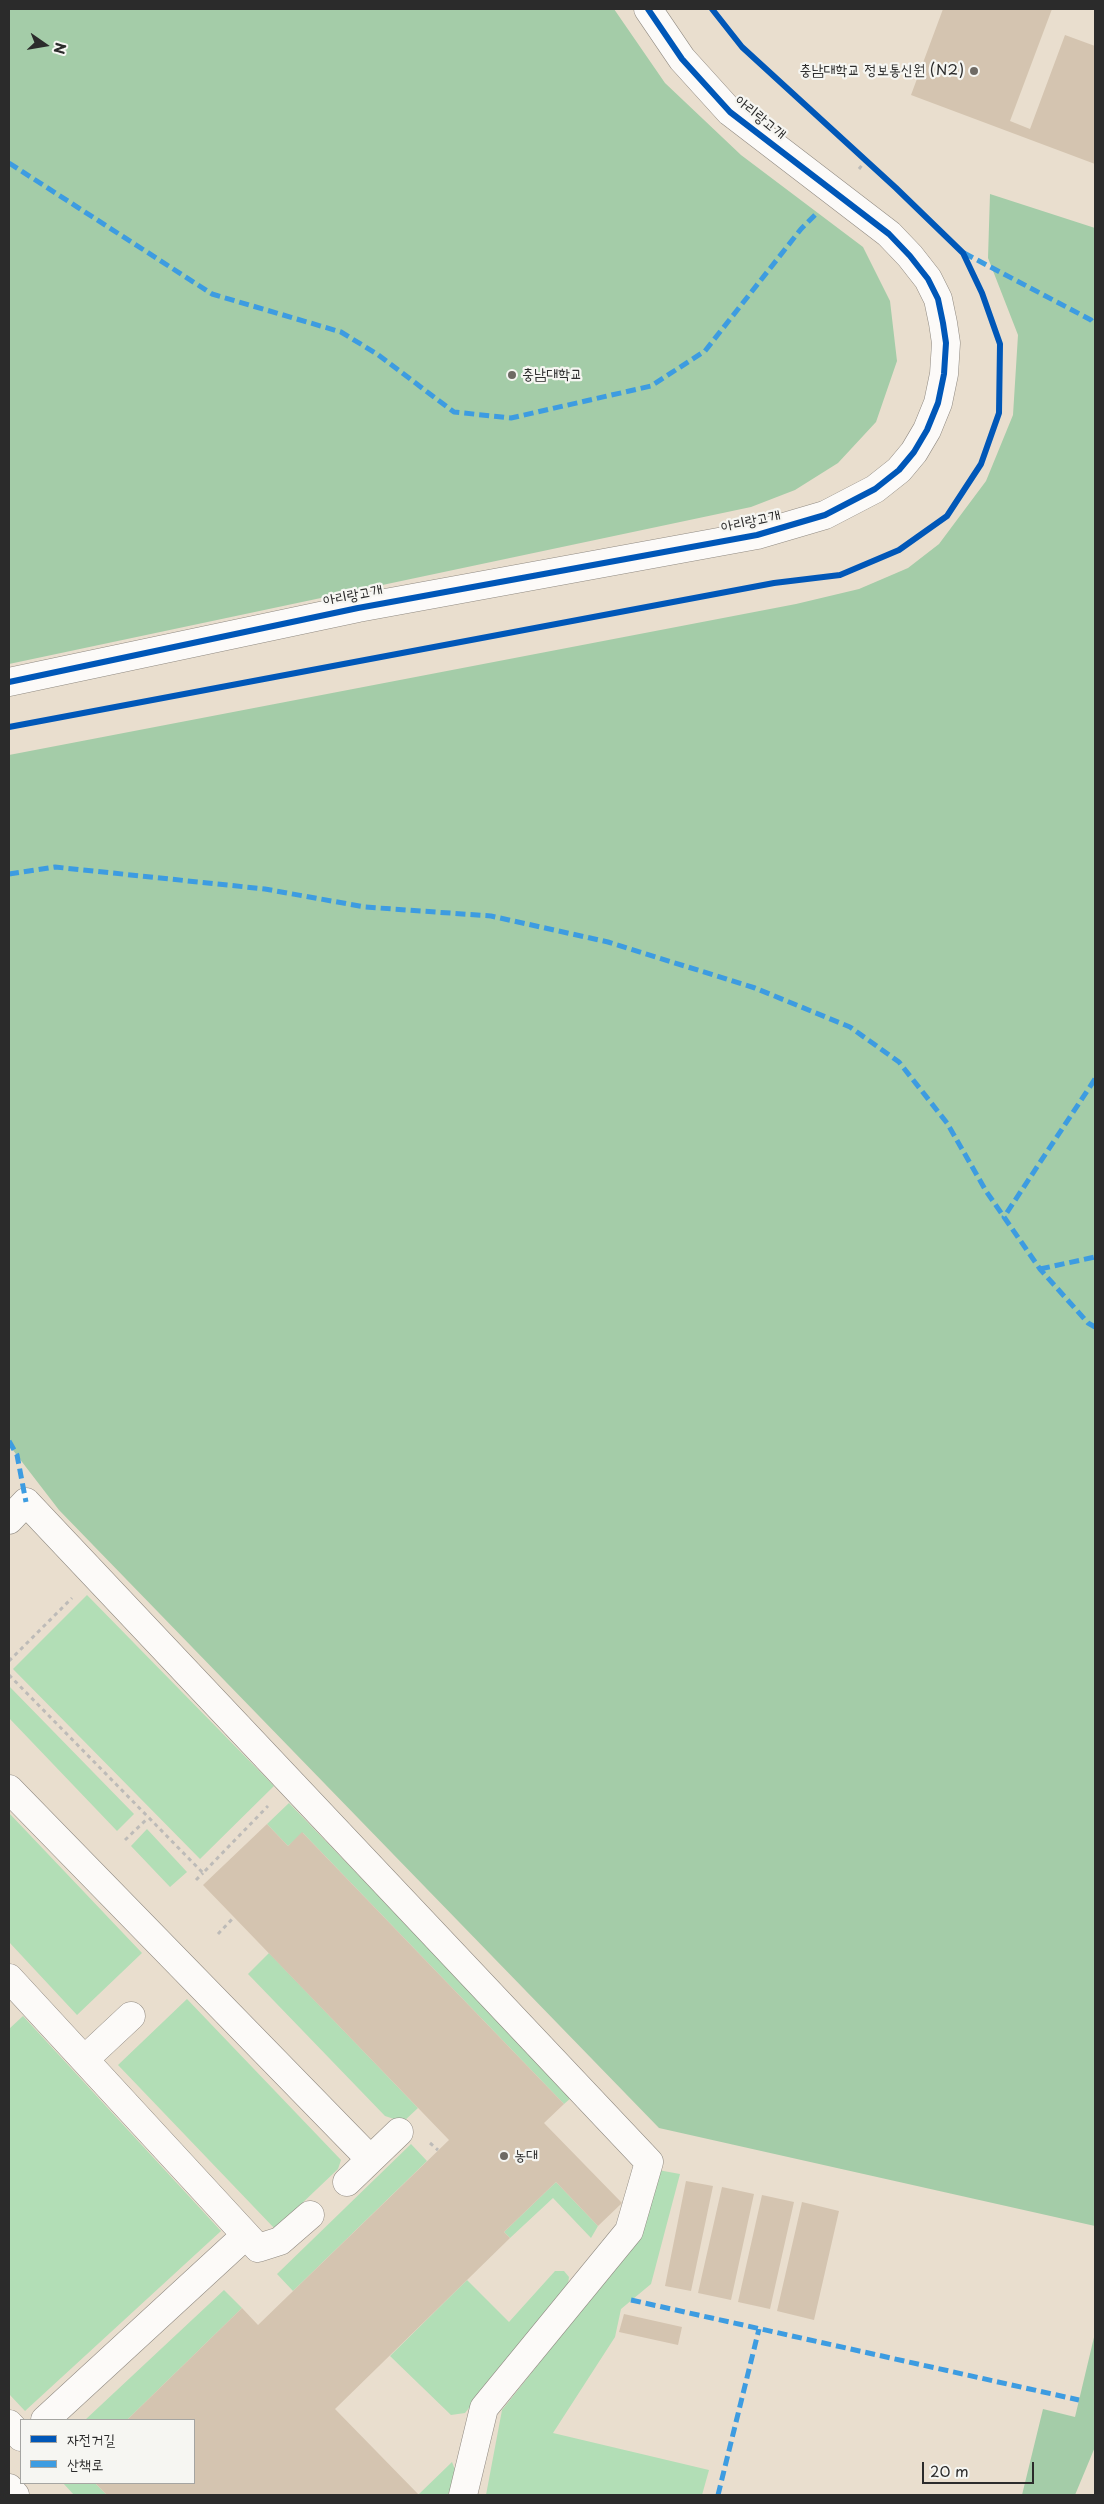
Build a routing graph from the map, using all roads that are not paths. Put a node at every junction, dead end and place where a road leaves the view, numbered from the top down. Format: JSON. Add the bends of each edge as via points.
{"nodes":[{"id":1,"x":648,"y":9,"type":"edge"},
{"id":2,"x":9,"y":682,"type":"edge"},
{"id":3,"x":9,"y":1520,"type":"edge"},
{"id":4,"x":9,"y":1789,"type":"edge"},
{"id":5,"x":12,"y":1986,"type":"edge"},
{"id":6,"x":131,"y":2016,"type":"dead end"},
{"id":7,"x":84,"y":2059,"type":"junction"},
{"id":8,"x":399,"y":2132,"type":"dead end"},
{"id":9,"x":370,"y":2159,"type":"junction"},
{"id":10,"x":347,"y":2182,"type":"dead end"},
{"id":11,"x":310,"y":2215,"type":"dead end"},
{"id":12,"x":246,"y":2235,"type":"junction"},
{"id":13,"x":46,"y":2419,"type":"edge"},
{"id":14,"x":9,"y":2424,"type":"edge"},
{"id":15,"x":20,"y":2436,"type":"edge"},
{"id":16,"x":20,"y":2443,"type":"edge"},
{"id":17,"x":9,"y":2450,"type":"edge"},
{"id":18,"x":9,"y":2488,"type":"edge"},
{"id":19,"x":15,"y":2495,"type":"edge"},
{"id":20,"x":463,"y":2495,"type":"edge"}],
"edges":[{"from":1,"to":2,"type":"street","name":"아리랑고개","via":[[700,82],[730,112],[889,234],[928,280],[938,299],[944,323],[944,374],[938,403],[927,430],[899,470],[875,489],[825,515],[757,535],[358,608]]},
{"from":3,"to":20,"type":"street","via":[[26,1502],[649,2162],[629,2231],[484,2408]]},
{"from":4,"to":9,"type":"street"},
{"from":5,"to":7,"type":"street"},
{"from":6,"to":7,"type":"street"},
{"from":7,"to":12,"type":"street"},
{"from":8,"to":9,"type":"street"},
{"from":9,"to":10,"type":"street"},
{"from":11,"to":12,"type":"street","via":[[280,2241],[258,2248]]},
{"from":12,"to":13,"type":"street"},
{"from":14,"to":15,"type":"street"},
{"from":16,"to":17,"type":"street"},
{"from":18,"to":19,"type":"street"}]}
